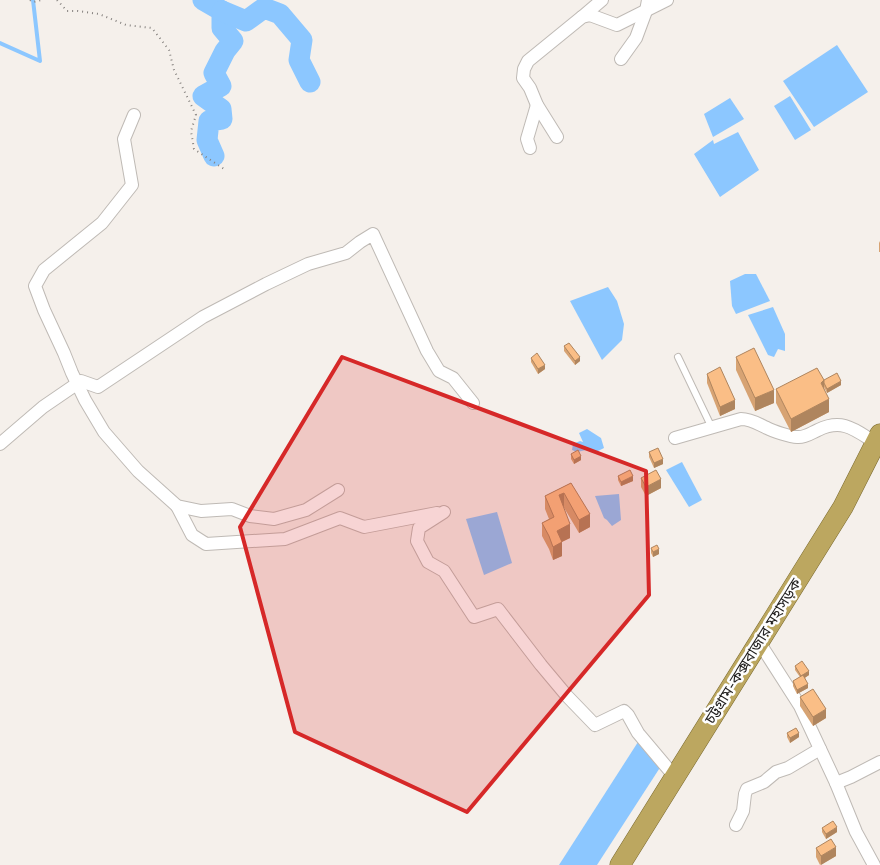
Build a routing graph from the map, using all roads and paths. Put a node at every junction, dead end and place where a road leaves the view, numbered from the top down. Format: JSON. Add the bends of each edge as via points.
{"nodes":[{"id":1,"x":30,"y":0,"type":"edge"},
{"id":2,"x":42,"y":0,"type":"edge"},
{"id":3,"x":57,"y":0,"type":"edge"},
{"id":4,"x":602,"y":0,"type":"edge"},
{"id":5,"x":667,"y":0,"type":"edge"},
{"id":6,"x":647,"y":6,"type":"edge"},
{"id":7,"x":582,"y":18,"type":"junction"},
{"id":8,"x":621,"y":59,"type":"dead end"},
{"id":9,"x":538,"y":105,"type":"junction"},
{"id":10,"x":134,"y":115,"type":"dead end"},
{"id":11,"x":557,"y":137,"type":"dead end"},
{"id":12,"x":530,"y":148,"type":"dead end"},
{"id":13,"x":224,"y":168,"type":"dead end"},
{"id":14,"x":678,"y":357,"type":"dead end"},
{"id":15,"x":77,"y":384,"type":"junction"},
{"id":16,"x":473,"y":403,"type":"dead end"},
{"id":17,"x":712,"y":428,"type":"junction"},
{"id":18,"x":675,"y":438,"type":"dead end"},
{"id":19,"x":878,"y":438,"type":"edge"},
{"id":20,"x":0,"y":444,"type":"edge"},
{"id":21,"x":338,"y":490,"type":"dead end"},
{"id":22,"x":177,"y":506,"type":"junction"},
{"id":23,"x":759,"y":642,"type":"junction"},
{"id":24,"x":820,"y":749,"type":"junction"},
{"id":25,"x":880,"y":762,"type":"edge"},
{"id":26,"x":675,"y":777,"type":"junction"},
{"id":27,"x":836,"y":783,"type":"junction"},
{"id":28,"x":736,"y":825,"type":"dead end"},
{"id":29,"x":620,"y":865,"type":"edge"},
{"id":30,"x":874,"y":865,"type":"edge"}],
"edges":[{"from":1,"to":2,"type":"path"},
{"from":3,"to":13,"type":"path","via":[[67,11],[99,14],[126,25],[152,28],[169,50],[174,70],[196,115],[191,131],[194,149]]},
{"from":4,"to":7,"type":"street"},
{"from":5,"to":6,"type":"street"},
{"from":6,"to":7,"type":"street","via":[[617,26],[590,15]]},
{"from":6,"to":8,"type":"street","via":[[636,38]]},
{"from":7,"to":9,"type":"street","via":[[528,61],[523,78]]},
{"from":9,"to":11,"type":"street"},
{"from":9,"to":12,"type":"street","via":[[527,139]]},
{"from":10,"to":15,"type":"street","via":[[124,139],[132,185],[102,224],[44,270],[35,286]]},
{"from":14,"to":17,"type":"lane"},
{"from":15,"to":16,"type":"street","via":[[81,381],[98,387],[203,317],[308,264],[346,253],[373,234],[439,372],[453,378]]},
{"from":15,"to":20,"type":"street","via":[[43,407]]},
{"from":15,"to":22,"type":"street","via":[[104,432],[138,471]]},
{"from":17,"to":18,"type":"street"},
{"from":17,"to":19,"type":"street","via":[[746,419],[796,438],[842,424]]},
{"from":19,"to":23,"type":"highway","name":"চট্টগ্রাম-কক্সবাজার মহাসড়ক","via":[[843,507]]},
{"from":21,"to":22,"type":"street","via":[[306,510],[274,519],[250,516],[232,509],[201,511]]},
{"from":22,"to":26,"type":"street","via":[[192,536],[206,544],[285,540],[340,518],[364,527],[444,512],[419,528],[417,541],[428,562],[444,571],[474,617],[498,609],[595,725],[624,711]]},
{"from":23,"to":24,"type":"street","via":[[800,706]]},
{"from":23,"to":26,"type":"highway","name":"চট্টগ্রাম-কক্সবাজার মহাসড়ক"},
{"from":24,"to":27,"type":"street"},
{"from":24,"to":28,"type":"street","via":[[747,789],[743,811]]},
{"from":25,"to":27,"type":"street"},
{"from":26,"to":29,"type":"highway","name":"চট্টগ্রাম-কক্সবাজার মহাসড়ক"},
{"from":27,"to":30,"type":"street"}]}
